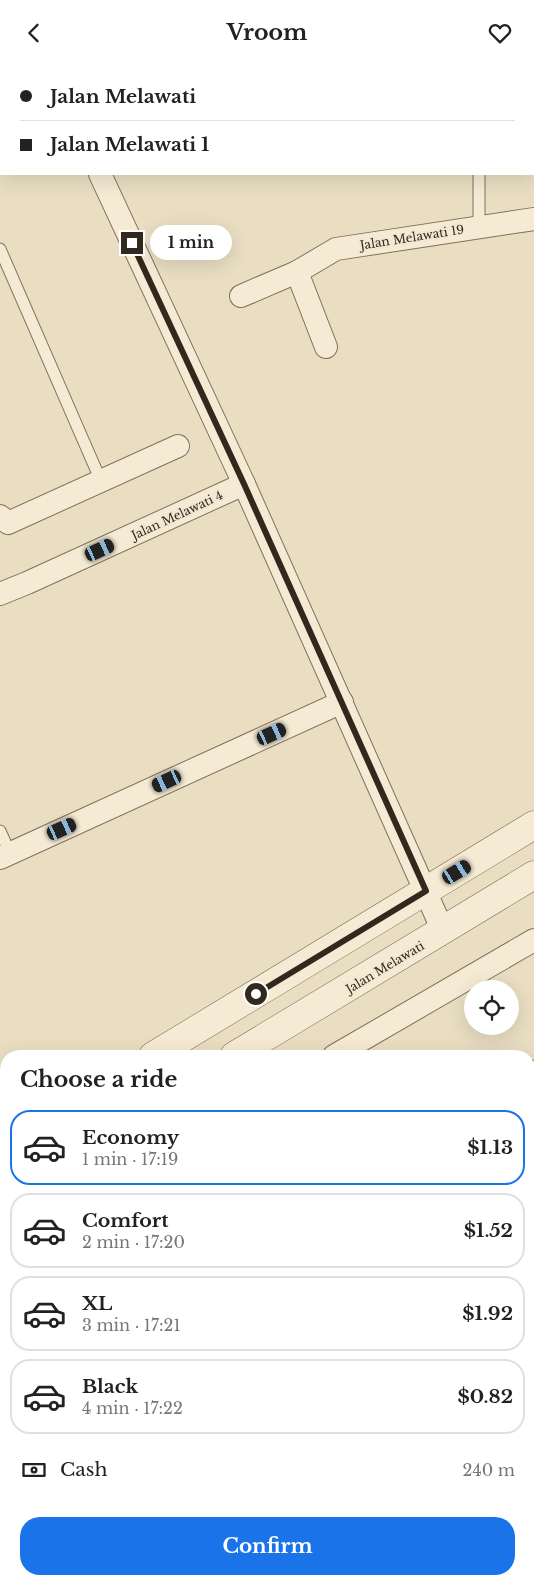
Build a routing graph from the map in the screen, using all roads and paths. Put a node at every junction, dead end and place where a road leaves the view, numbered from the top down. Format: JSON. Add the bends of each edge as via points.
{"nodes":[{"id":1,"x":100,"y":175,"type":"edge"},
{"id":2,"x":479,"y":175,"type":"edge"},
{"id":3,"x":534,"y":219,"type":"edge"},
{"id":4,"x":479,"y":227,"type":"junction"},
{"id":5,"x":0,"y":249,"type":"edge"},
{"id":6,"x":297,"y":272,"type":"junction"},
{"id":7,"x":241,"y":296,"type":"dead end"},
{"id":8,"x":326,"y":347,"type":"dead end"},
{"id":9,"x":178,"y":446,"type":"dead end"},
{"id":10,"x":101,"y":481,"type":"junction"},
{"id":11,"x":244,"y":484,"type":"junction"},
{"id":12,"x":0,"y":516,"type":"edge"},
{"id":13,"x":0,"y":594,"type":"edge"},
{"id":14,"x":342,"y":702,"type":"junction"},
{"id":15,"x":534,"y":825,"type":"edge"},
{"id":16,"x":0,"y":831,"type":"edge"},
{"id":17,"x":5,"y":855,"type":"edge"},
{"id":18,"x":534,"y":875,"type":"edge"},
{"id":19,"x":426,"y":891,"type":"junction"},
{"id":20,"x":444,"y":931,"type":"junction"},
{"id":21,"x":534,"y":940,"type":"edge"},
{"id":22,"x":163,"y":1050,"type":"edge"},
{"id":23,"x":244,"y":1050,"type":"edge"},
{"id":24,"x":344,"y":1050,"type":"edge"}],
"edges":[{"from":1,"to":11,"type":"street"},
{"from":2,"to":4,"type":"lane"},
{"from":3,"to":4,"type":"street","name":"Jalan Melawati 19"},
{"from":4,"to":6,"type":"street","name":"Jalan Melawati 19","via":[[336,249]]},
{"from":5,"to":10,"type":"lane"},
{"from":6,"to":7,"type":"street","name":"Jalan Melawati 19"},
{"from":6,"to":8,"type":"street"},
{"from":9,"to":10,"type":"street"},
{"from":10,"to":12,"type":"street","via":[[8,523]]},
{"from":11,"to":13,"type":"street","name":"Jalan Melawati 4"},
{"from":11,"to":14,"type":"street"},
{"from":14,"to":17,"type":"street"},
{"from":14,"to":19,"type":"street"},
{"from":15,"to":19,"type":"street"},
{"from":16,"to":17,"type":"lane"},
{"from":18,"to":20,"type":"street","name":"Jalan Melawati"},
{"from":19,"to":20,"type":"street"},
{"from":19,"to":22,"type":"street"},
{"from":20,"to":23,"type":"street","name":"Jalan Melawati"},
{"from":21,"to":24,"type":"street"}]}
